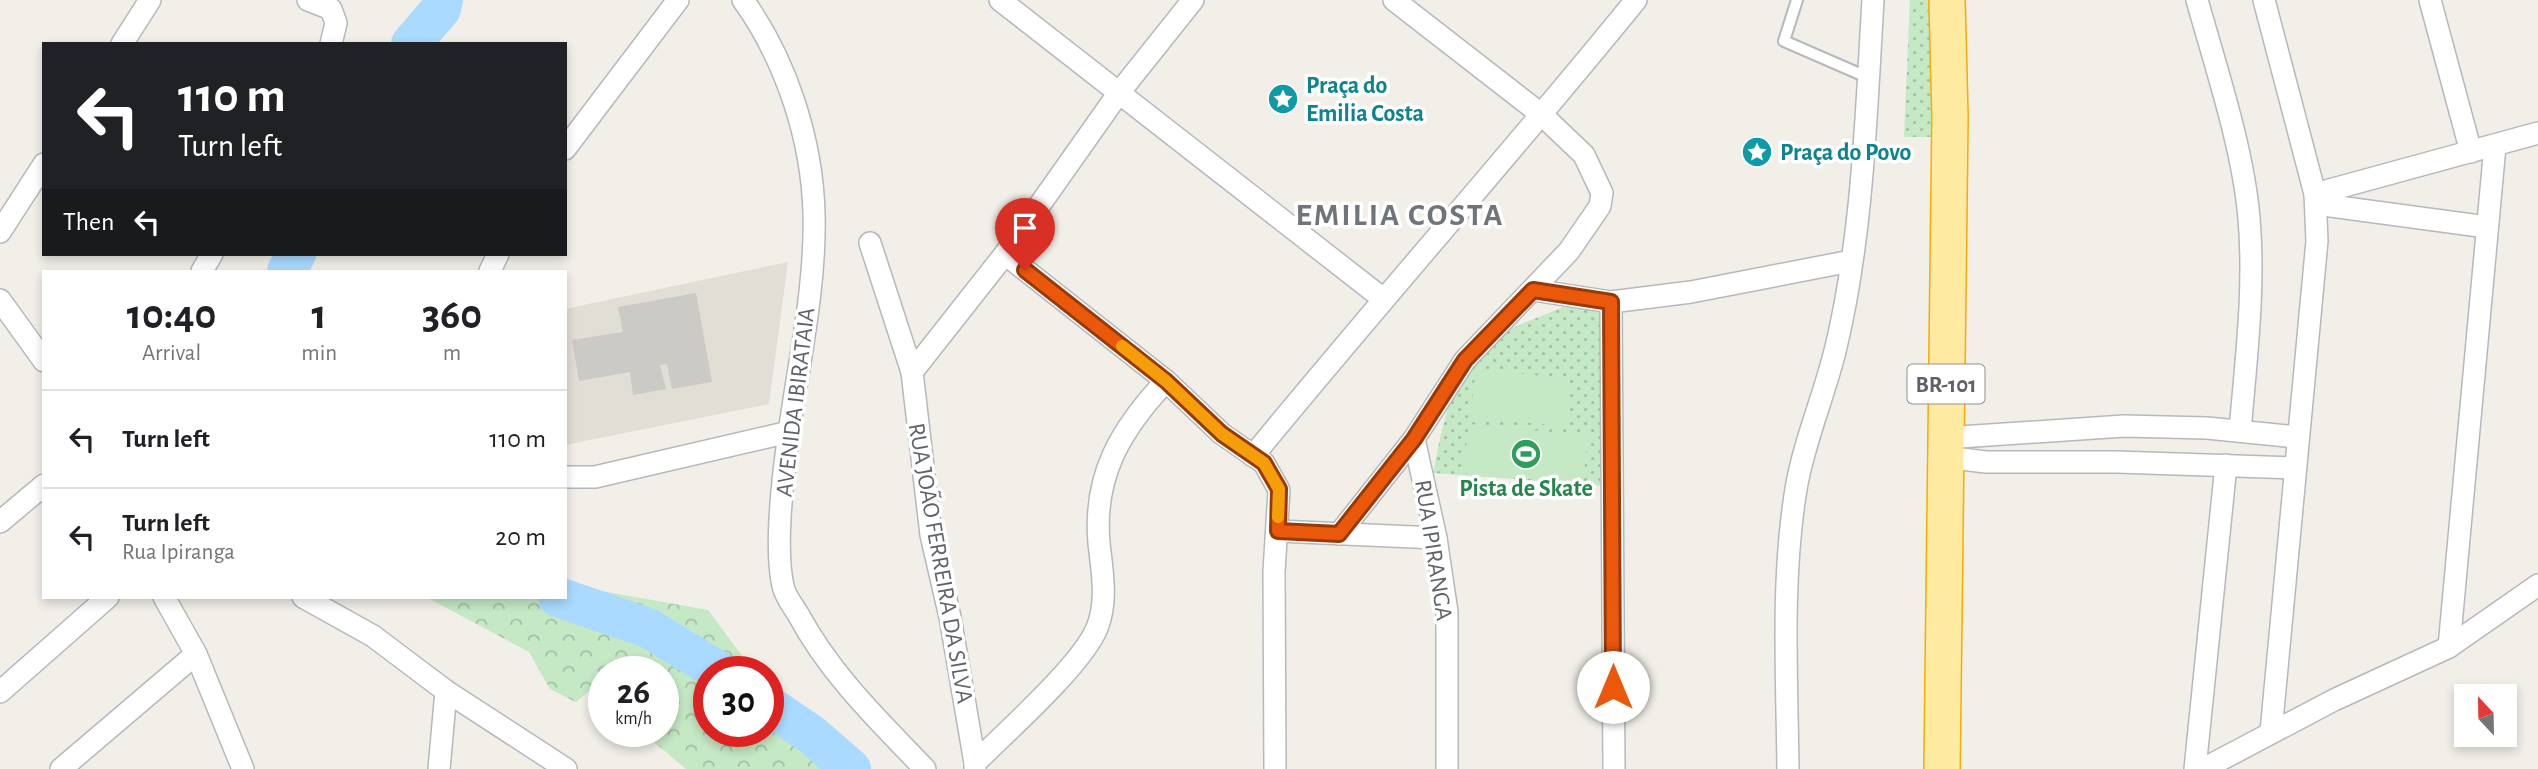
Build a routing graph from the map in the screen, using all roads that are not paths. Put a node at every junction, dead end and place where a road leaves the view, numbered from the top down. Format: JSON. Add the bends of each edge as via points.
{"nodes":[{"id":1,"x":150,"y":0,"type":"edge"},
{"id":2,"x":308,"y":0,"type":"edge"},
{"id":3,"x":678,"y":0,"type":"edge"},
{"id":4,"x":743,"y":0,"type":"edge"},
{"id":5,"x":1000,"y":0,"type":"edge"},
{"id":6,"x":1193,"y":0,"type":"edge"},
{"id":7,"x":1636,"y":0,"type":"edge"},
{"id":8,"x":1797,"y":0,"type":"edge"},
{"id":9,"x":1873,"y":0,"type":"edge"},
{"id":10,"x":1947,"y":0,"type":"edge"},
{"id":11,"x":2197,"y":0,"type":"edge"},
{"id":12,"x":2264,"y":0,"type":"edge"},
{"id":13,"x":2430,"y":0,"type":"edge"},
{"id":14,"x":1407,"y":4,"type":"edge"},
{"id":15,"x":123,"y":42,"type":"edge"},
{"id":16,"x":331,"y":42,"type":"edge"},
{"id":17,"x":1868,"y":78,"type":"junction"},
{"id":18,"x":1118,"y":94,"type":"junction"},
{"id":19,"x":1542,"y":115,"type":"junction"},
{"id":20,"x":2538,"y":133,"type":"edge"},
{"id":21,"x":567,"y":146,"type":"edge"},
{"id":22,"x":2495,"y":146,"type":"junction"},
{"id":23,"x":2470,"y":152,"type":"junction"},
{"id":24,"x":42,"y":167,"type":"edge"},
{"id":25,"x":2316,"y":199,"type":"junction"},
{"id":26,"x":2487,"y":227,"type":"junction"},
{"id":27,"x":0,"y":232,"type":"edge"},
{"id":28,"x":870,"y":243,"type":"dead end"},
{"id":29,"x":1005,"y":254,"type":"junction"},
{"id":30,"x":1851,"y":261,"type":"junction"},
{"id":31,"x":1533,"y":290,"type":"junction"},
{"id":32,"x":1382,"y":298,"type":"junction"},
{"id":33,"x":0,"y":300,"type":"edge"},
{"id":34,"x":1611,"y":302,"type":"junction"},
{"id":35,"x":42,"y":357,"type":"edge"},
{"id":36,"x":912,"y":372,"type":"junction"},
{"id":37,"x":1166,"y":381,"type":"junction"},
{"id":38,"x":2207,"y":428,"type":"junction"},
{"id":39,"x":2240,"y":431,"type":"junction"},
{"id":40,"x":789,"y":432,"type":"junction"},
{"id":41,"x":2297,"y":437,"type":"junction"},
{"id":42,"x":1414,"y":439,"type":"junction"},
{"id":43,"x":1945,"y":447,"type":"junction"},
{"id":44,"x":1253,"y":456,"type":"junction"},
{"id":45,"x":2203,"y":465,"type":"junction"},
{"id":46,"x":2226,"y":466,"type":"junction"},
{"id":47,"x":2294,"y":468,"type":"junction"},
{"id":48,"x":567,"y":477,"type":"edge"},
{"id":49,"x":42,"y":487,"type":"edge"},
{"id":50,"x":0,"y":522,"type":"edge"},
{"id":51,"x":1278,"y":531,"type":"junction"},
{"id":52,"x":1339,"y":534,"type":"junction"},
{"id":53,"x":1436,"y":538,"type":"junction"},
{"id":54,"x":2538,"y":585,"type":"edge"},
{"id":55,"x":106,"y":599,"type":"edge"},
{"id":56,"x":165,"y":599,"type":"edge"},
{"id":57,"x":307,"y":599,"type":"edge"},
{"id":58,"x":2449,"y":647,"type":"junction"},
{"id":59,"x":195,"y":654,"type":"junction"},
{"id":60,"x":446,"y":691,"type":"junction"},
{"id":61,"x":0,"y":692,"type":"edge"},
{"id":62,"x":2271,"y":732,"type":"junction"},
{"id":63,"x":975,"y":766,"type":"edge"},
{"id":64,"x":61,"y":769,"type":"edge"},
{"id":65,"x":243,"y":769,"type":"edge"},
{"id":66,"x":439,"y":769,"type":"edge"},
{"id":67,"x":566,"y":769,"type":"edge"},
{"id":68,"x":925,"y":769,"type":"edge"},
{"id":69,"x":1275,"y":769,"type":"edge"},
{"id":70,"x":1447,"y":769,"type":"edge"},
{"id":71,"x":1614,"y":769,"type":"edge"},
{"id":72,"x":1788,"y":769,"type":"edge"},
{"id":73,"x":1942,"y":769,"type":"edge"},
{"id":74,"x":2195,"y":769,"type":"edge"},
{"id":75,"x":2203,"y":769,"type":"edge"}],
"edges":[{"from":1,"to":15,"type":"street"},
{"from":2,"to":16,"type":"street","via":[[331,9],[336,23]]},
{"from":3,"to":21,"type":"street"},
{"from":4,"to":40,"type":"street","name":"AVENIDA IBIRATAIA","via":[[796,105],[814,212],[812,269]]},
{"from":5,"to":18,"type":"street"},
{"from":6,"to":18,"type":"street"},
{"from":7,"to":19,"type":"street"},
{"from":8,"to":17,"type":"lane","via":[[1784,41]]},
{"from":9,"to":17,"type":"street"},
{"from":10,"to":43,"type":"highway","number":"BR-101","via":[[1950,117]]},
{"from":11,"to":39,"type":"street","via":[[2249,215],[2250,312]]},
{"from":12,"to":25,"type":"street"},
{"from":13,"to":23,"type":"street"},
{"from":14,"to":19,"type":"street"},
{"from":17,"to":30,"type":"street"},
{"from":18,"to":29,"type":"street"},
{"from":18,"to":32,"type":"street"},
{"from":19,"to":31,"type":"street","via":[[1584,155],[1602,193],[1600,206],[1569,251]]},
{"from":19,"to":32,"type":"street"},
{"from":20,"to":22,"type":"street"},
{"from":22,"to":23,"type":"street"},
{"from":22,"to":26,"type":"street"},
{"from":23,"to":25,"type":"street"},
{"from":24,"to":27,"type":"street"},
{"from":25,"to":26,"type":"street"},
{"from":25,"to":41,"type":"street","via":[[2317,241]]},
{"from":26,"to":58,"type":"street"},
{"from":28,"to":36,"type":"street","name":"RUA JOÃO FERREIRA DA SILVA"},
{"from":29,"to":36,"type":"street"},
{"from":29,"to":37,"type":"street"},
{"from":30,"to":34,"type":"street"},
{"from":30,"to":72,"type":"street","via":[[1837,346],[1796,488],[1786,598]]},
{"from":31,"to":34,"type":"street"},
{"from":31,"to":42,"type":"street","via":[[1465,360]]},
{"from":32,"to":44,"type":"street"},
{"from":33,"to":35,"type":"street"},
{"from":34,"to":71,"type":"street"},
{"from":36,"to":63,"type":"street","name":"RUA JOÃO FERREIRA DA SILVA","via":[[931,535]]},
{"from":37,"to":44,"type":"street","via":[[1222,434]]},
{"from":37,"to":63,"type":"street","via":[[1136,416],[1102,478],[1099,538],[1104,588],[1097,628],[1079,657]]},
{"from":38,"to":39,"type":"street"},
{"from":38,"to":43,"type":"street","via":[[2124,426]]},
{"from":38,"to":45,"type":"street"},
{"from":39,"to":41,"type":"street"},
{"from":40,"to":48,"type":"street","via":[[595,477]]},
{"from":40,"to":68,"type":"street","name":"AVENIDA IBIRATAIA","via":[[780,522],[783,587],[815,646],[849,690]]},
{"from":41,"to":47,"type":"street"},
{"from":42,"to":52,"type":"street"},
{"from":42,"to":53,"type":"street","name":"RUA IPIRANGA"},
{"from":43,"to":45,"type":"street","via":[[1986,462]]},
{"from":43,"to":73,"type":"highway","number":"BR-101"},
{"from":44,"to":51,"type":"street","via":[[1264,463],[1279,489]]},
{"from":45,"to":46,"type":"street"},
{"from":46,"to":47,"type":"street"},
{"from":46,"to":74,"type":"street"},
{"from":47,"to":62,"type":"street"},
{"from":49,"to":50,"type":"street"},
{"from":51,"to":52,"type":"street"},
{"from":51,"to":69,"type":"street"},
{"from":52,"to":53,"type":"street"},
{"from":53,"to":70,"type":"street","name":"RUA IPIRANGA","via":[[1447,612]]},
{"from":54,"to":58,"type":"street"},
{"from":55,"to":61,"type":"street"},
{"from":56,"to":59,"type":"street"},
{"from":57,"to":60,"type":"street","via":[[373,636]]},
{"from":58,"to":62,"type":"street"},
{"from":59,"to":64,"type":"street"},
{"from":59,"to":65,"type":"street"},
{"from":60,"to":66,"type":"street"},
{"from":60,"to":67,"type":"street"},
{"from":62,"to":75,"type":"street"}]}
